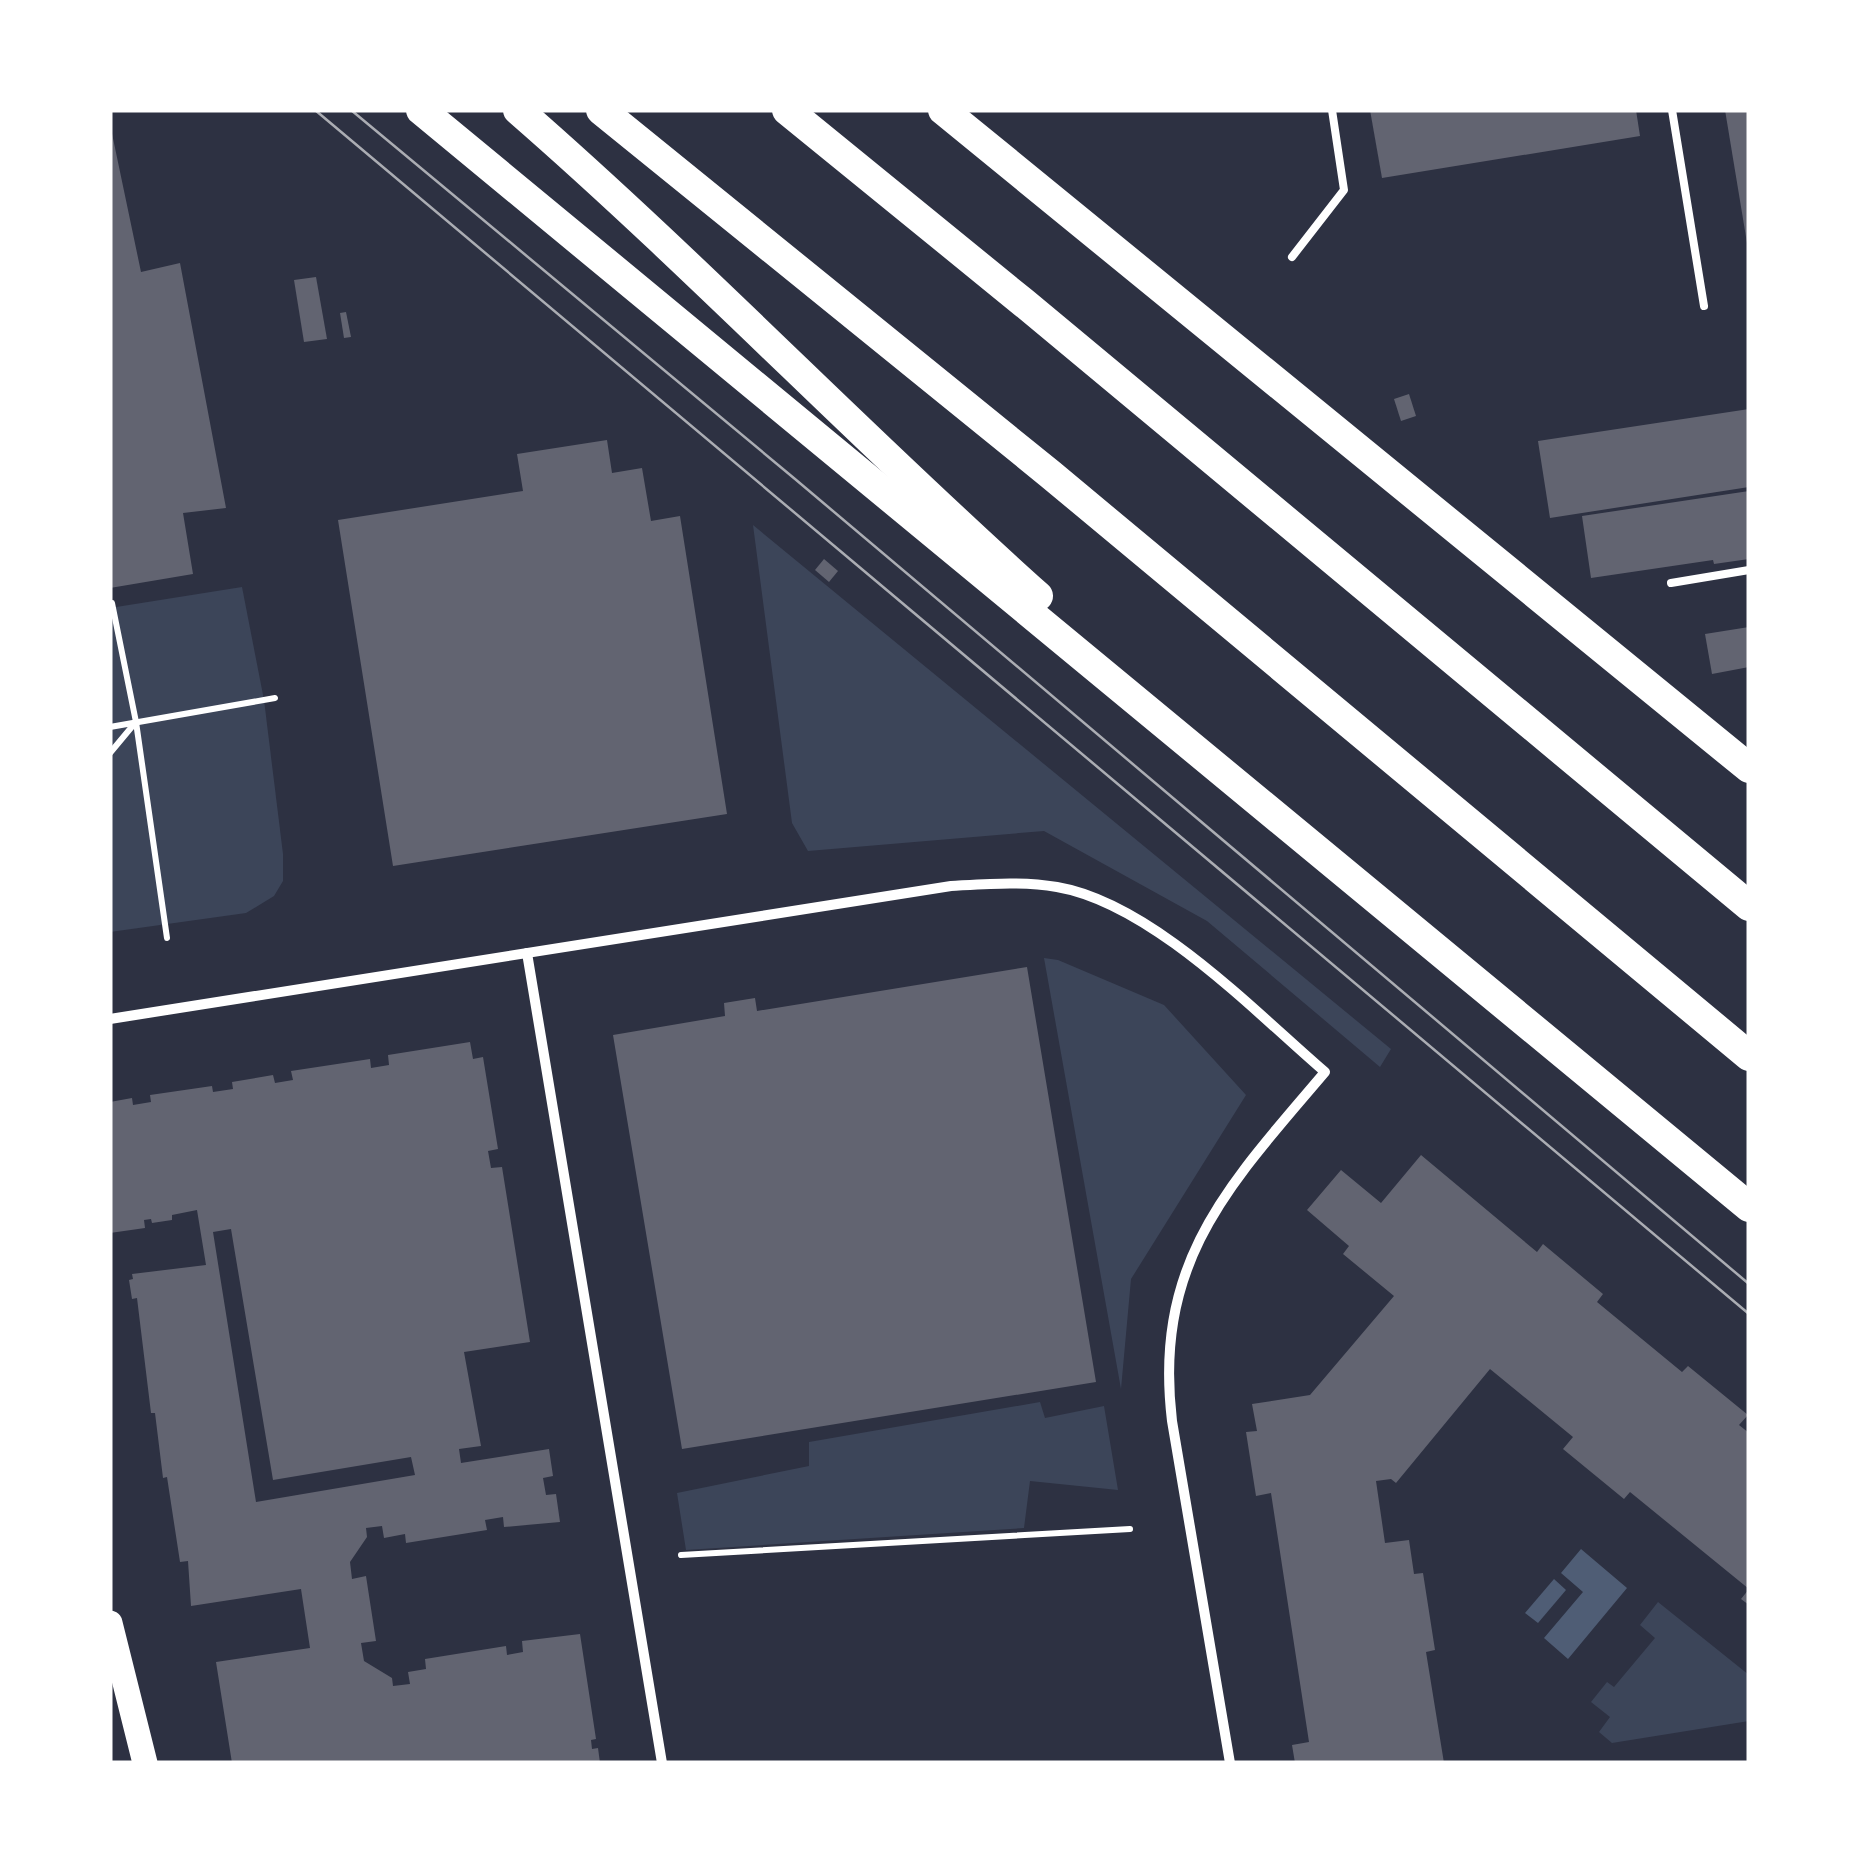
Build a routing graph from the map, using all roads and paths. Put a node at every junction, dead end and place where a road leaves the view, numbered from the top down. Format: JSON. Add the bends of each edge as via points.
{"nodes":[{"id":1,"x":421,"y":110,"type":"edge"},
{"id":2,"x":518,"y":110,"type":"edge"},
{"id":3,"x":601,"y":110,"type":"edge"},
{"id":4,"x":787,"y":110,"type":"edge"},
{"id":5,"x":943,"y":110,"type":"edge"},
{"id":6,"x":1332,"y":110,"type":"edge"},
{"id":7,"x":1672,"y":110,"type":"edge"},
{"id":8,"x":1292,"y":258,"type":"dead end"},
{"id":9,"x":1704,"y":306,"type":"dead end"},
{"id":10,"x":1749,"y":570,"type":"edge"},
{"id":11,"x":1670,"y":583,"type":"dead end"},
{"id":12,"x":112,"y":603,"type":"edge"},
{"id":13,"x":275,"y":698,"type":"dead end"},
{"id":14,"x":136,"y":722,"type":"junction"},
{"id":15,"x":110,"y":727,"type":"edge"},
{"id":16,"x":110,"y":753,"type":"edge"},
{"id":17,"x":1749,"y":768,"type":"edge"},
{"id":18,"x":1250,"y":797,"type":"junction"},
{"id":19,"x":1749,"y":906,"type":"edge"},
{"id":20,"x":167,"y":938,"type":"dead end"},
{"id":21,"x":527,"y":953,"type":"junction"},
{"id":22,"x":110,"y":1019,"type":"edge"},
{"id":23,"x":1749,"y":1056,"type":"edge"},
{"id":24,"x":1749,"y":1207,"type":"edge"},
{"id":25,"x":1130,"y":1529,"type":"dead end"},
{"id":26,"x":681,"y":1555,"type":"dead end"},
{"id":27,"x":110,"y":1623,"type":"edge"},
{"id":28,"x":145,"y":1763,"type":"edge"},
{"id":29,"x":662,"y":1763,"type":"edge"},
{"id":30,"x":1230,"y":1763,"type":"edge"}],
"edges":[{"from":1,"to":18,"type":"highway"},
{"from":2,"to":18,"type":"highway"},
{"from":3,"to":23,"type":"highway"},
{"from":4,"to":19,"type":"highway"},
{"from":5,"to":17,"type":"highway"},
{"from":6,"to":8,"type":"lane","via":[[1344,190]]},
{"from":7,"to":9,"type":"lane"},
{"from":10,"to":11,"type":"lane"},
{"from":12,"to":14,"type":"path"},
{"from":13,"to":14,"type":"path"},
{"from":14,"to":15,"type":"path"},
{"from":14,"to":16,"type":"path"},
{"from":14,"to":20,"type":"path"},
{"from":18,"to":24,"type":"highway"},
{"from":21,"to":22,"type":"street"},
{"from":21,"to":29,"type":"street"},
{"from":21,"to":30,"type":"street","via":[[951,886],[1061,888],[1128,915],[1176,945],[1325,1072],[1220,1200],[1183,1275],[1170,1329],[1172,1421]]},
{"from":25,"to":26,"type":"path"},
{"from":27,"to":28,"type":"main road"}]}
